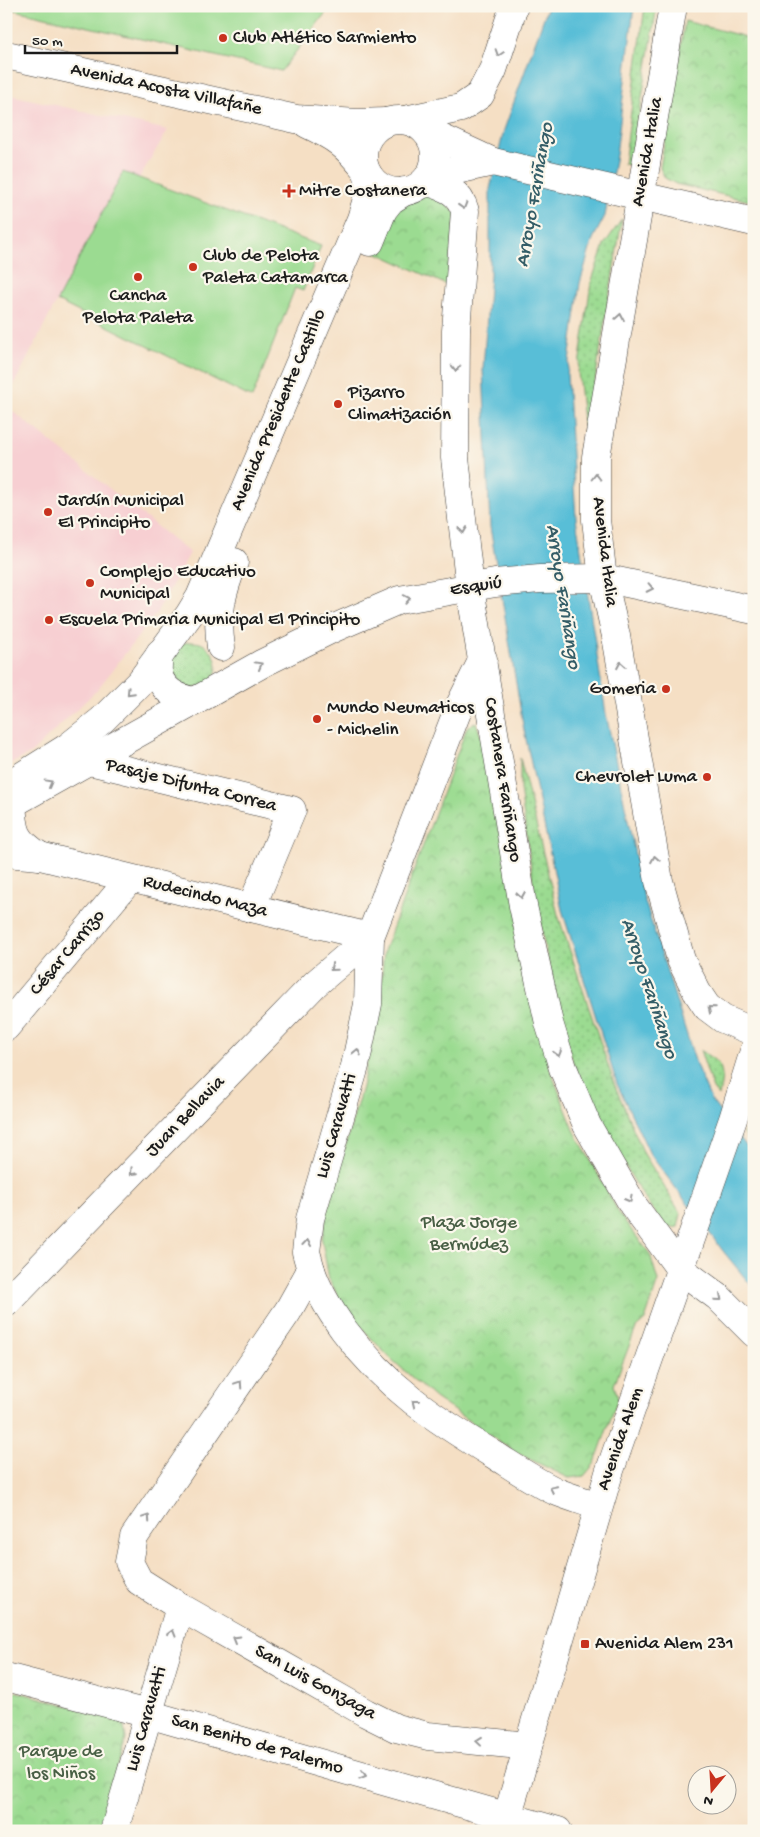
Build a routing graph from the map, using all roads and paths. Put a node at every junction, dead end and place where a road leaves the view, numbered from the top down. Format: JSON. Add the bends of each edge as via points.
{"nodes":[{"id":1,"x":514,"y":6,"type":"edge"},
{"id":2,"x":673,"y":6,"type":"edge"},
{"id":3,"x":6,"y":55,"type":"edge"},
{"id":4,"x":296,"y":119,"type":"junction"},
{"id":5,"x":406,"y":124,"type":"junction"},
{"id":6,"x":493,"y":162,"type":"junction"},
{"id":7,"x":367,"y":172,"type":"junction"},
{"id":8,"x":420,"y":183,"type":"junction"},
{"id":9,"x":629,"y":194,"type":"junction"},
{"id":10,"x":754,"y":222,"type":"edge"},
{"id":11,"x":595,"y":578,"type":"junction"},
{"id":12,"x":482,"y":585,"type":"junction"},
{"id":13,"x":754,"y":610,"type":"edge"},
{"id":14,"x":166,"y":645,"type":"junction"},
{"id":15,"x":221,"y":646,"type":"junction"},
{"id":16,"x":483,"y":658,"type":"junction"},
{"id":17,"x":207,"y":696,"type":"junction"},
{"id":18,"x":89,"y":761,"type":"junction"},
{"id":19,"x":8,"y":799,"type":"edge"},
{"id":20,"x":6,"y":853,"type":"edge"},
{"id":21,"x":40,"y":856,"type":"junction"},
{"id":22,"x":130,"y":879,"type":"junction"},
{"id":23,"x":252,"y":908,"type":"junction"},
{"id":24,"x":370,"y":937,"type":"junction"},
{"id":25,"x":6,"y":1027,"type":"edge"},
{"id":26,"x":754,"y":1032,"type":"edge"},
{"id":27,"x":754,"y":1051,"type":"edge"},
{"id":28,"x":744,"y":1114,"type":"edge"},
{"id":29,"x":680,"y":1269,"type":"junction"},
{"id":30,"x":311,"y":1270,"type":"junction"},
{"id":31,"x":6,"y":1303,"type":"edge"},
{"id":32,"x":754,"y":1333,"type":"edge"},
{"id":33,"x":598,"y":1506,"type":"junction"},
{"id":34,"x":180,"y":1607,"type":"junction"},
{"id":35,"x":6,"y":1678,"type":"edge"},
{"id":36,"x":148,"y":1714,"type":"junction"},
{"id":37,"x":528,"y":1746,"type":"junction"},
{"id":38,"x":505,"y":1823,"type":"edge"},
{"id":39,"x":114,"y":1831,"type":"edge"},
{"id":40,"x":558,"y":1831,"type":"edge"}],
"edges":[{"from":1,"to":5,"type":"street","one_way":true,"via":[[493,70],[480,95],[462,108]]},
{"from":2,"to":9,"type":"street","name":"Avenida Italia"},
{"from":3,"to":4,"type":"street","name":"Avenida Acosta Villafañe"},
{"from":4,"to":5,"type":"street","name":"Avenida Acosta Villafañe"},
{"from":4,"to":7,"type":"street","name":"Avenida Acosta Villafañe","via":[[337,139],[349,148]]},
{"from":5,"to":6,"type":"street","name":"Avenida Acosta Villafañe"},
{"from":5,"to":7,"type":"street","via":[[372,132],[365,142],[363,154]]},
{"from":5,"to":8,"type":"street","via":[[433,142],[434,165]]},
{"from":6,"to":8,"type":"street","name":"Avenida Acosta Villafañe","via":[[470,166]]},
{"from":6,"to":9,"type":"street","name":"Avenida Acosta Villafañe"},
{"from":7,"to":8,"type":"street","via":[[376,184],[394,192]]},
{"from":7,"to":14,"type":"street","name":"Avenida Presidente Castillo","via":[[367,199],[361,219],[210,576],[189,615]]},
{"from":8,"to":12,"type":"street","name":"Costanera Fariñango","one_way":true,"via":[[448,188],[463,202],[465,211],[456,332],[455,458]]},
{"from":8,"to":15,"type":"street","name":"Avenida Presidente Castillo","via":[[391,200],[383,210],[226,582],[218,614]]},
{"from":9,"to":10,"type":"street","name":"Avenida Acosta Villafañe"},
{"from":11,"to":9,"type":"street","name":"Avenida Italia","one_way":true,"via":[[596,457]]},
{"from":11,"to":12,"type":"street","name":"Esquiú"},
{"from":11,"to":13,"type":"street","name":"Esquiú","one_way":true},
{"from":26,"to":11,"type":"street","name":"Avenida Italia","one_way":true,"via":[[707,1007],[681,960],[659,881],[616,636]]},
{"from":12,"to":16,"type":"street","name":"Costanera Fariñango"},
{"from":17,"to":12,"type":"street","name":"Esquiú","one_way":true,"via":[[263,663],[399,600]]},
{"from":14,"to":15,"type":"street","via":[[182,632],[193,631],[204,633]]},
{"from":14,"to":17,"type":"street","via":[[157,665],[164,687],[184,700]]},
{"from":14,"to":19,"type":"street","name":"Avenida Presidente Castillo","one_way":true,"via":[[140,682],[102,720]]},
{"from":15,"to":17,"type":"street","via":[[226,657],[224,681]]},
{"from":16,"to":24,"type":"street","name":"Luis Caravatti","via":[[459,707]]},
{"from":16,"to":29,"type":"street","name":"Costanera Fariñango","one_way":true,"via":[[523,906],[549,1022],[563,1068],[587,1125],[632,1205]]},
{"from":17,"to":18,"type":"street"},
{"from":19,"to":18,"type":"street","one_way":true},
{"from":18,"to":23,"type":"street","name":"Pasaje Difunta Correa","via":[[292,810]]},
{"from":19,"to":21,"type":"street","name":"Rudecindo Maza","via":[[16,834],[24,846]]},
{"from":20,"to":21,"type":"street","name":"Rudecindo Maza"},
{"from":21,"to":22,"type":"street","name":"Rudecindo Maza"},
{"from":22,"to":23,"type":"street","name":"Rudecindo Maza"},
{"from":22,"to":25,"type":"street","name":"César Carrizo"},
{"from":23,"to":24,"type":"street","name":"Rudecindo Maza"},
{"from":30,"to":24,"type":"street","name":"Luis Caravatti","one_way":true,"via":[[306,1252],[310,1219],[368,1004]]},
{"from":24,"to":31,"type":"street","name":"Juan Bellavia","one_way":true,"via":[[315,984]]},
{"from":27,"to":28,"type":"street","name":"Avenida Alem"},
{"from":28,"to":29,"type":"street","name":"Avenida Alem"},
{"from":29,"to":32,"type":"street","name":"Costanera Fariñango","one_way":true,"via":[[718,1298]]},
{"from":29,"to":33,"type":"street","name":"Avenida Alem"},
{"from":33,"to":30,"type":"street","name":"Luis Caravatti","one_way":true,"via":[[556,1491],[531,1477],[442,1424],[398,1389],[363,1355],[335,1317],[314,1282]]},
{"from":34,"to":30,"type":"street","name":"San Luis Gonzaga","one_way":true,"via":[[139,1580],[129,1562],[134,1537],[288,1311]]},
{"from":33,"to":37,"type":"street","name":"Avenida Alem"},
{"from":36,"to":34,"type":"street","name":"Luis Caravatti","one_way":true},
{"from":37,"to":34,"type":"street","name":"San Luis Gonzaga","one_way":true,"via":[[428,1736],[396,1728]]},
{"from":35,"to":36,"type":"street","name":"San Benito de Palermo"},
{"from":36,"to":38,"type":"street","name":"San Benito de Palermo","one_way":true},
{"from":36,"to":39,"type":"street","name":"Luis Caravatti"},
{"from":37,"to":38,"type":"street","name":"Avenida Alem"},
{"from":38,"to":40,"type":"street","name":"San Benito de Palermo"}]}
